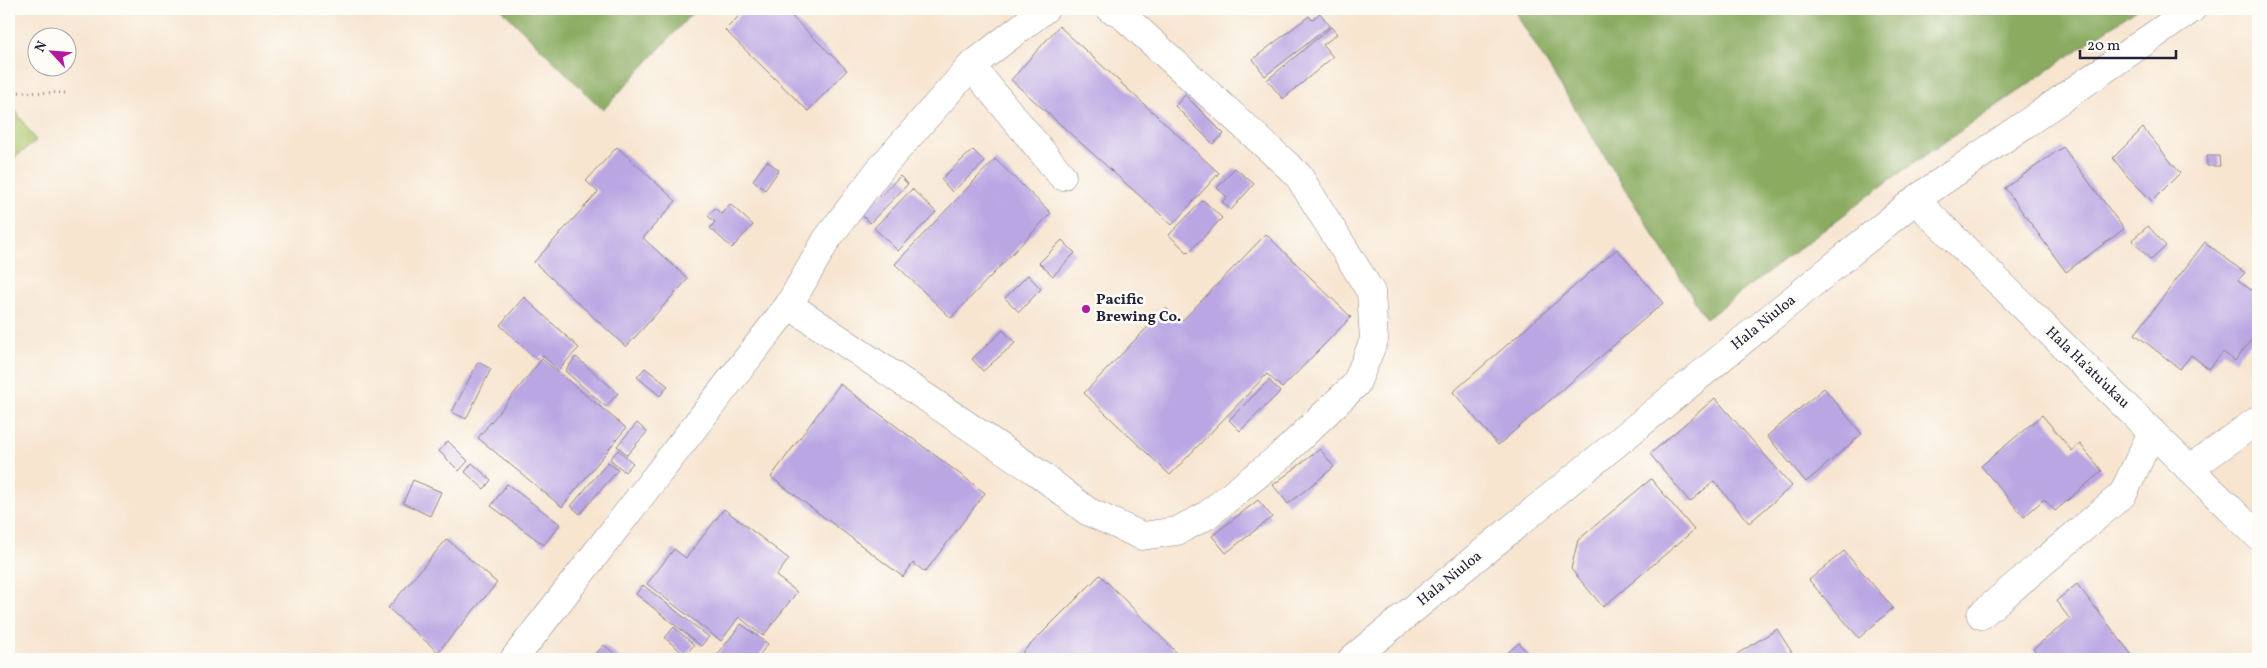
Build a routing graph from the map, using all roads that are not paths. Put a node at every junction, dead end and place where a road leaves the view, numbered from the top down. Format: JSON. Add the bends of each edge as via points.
{"nodes":[{"id":1,"x":1045,"y":9,"type":"edge"},
{"id":2,"x":1110,"y":9,"type":"edge"},
{"id":3,"x":2192,"y":9,"type":"edge"},
{"id":4,"x":971,"y":66,"type":"junction"},
{"id":5,"x":1062,"y":176,"type":"dead end"},
{"id":6,"x":1915,"y":200,"type":"junction"},
{"id":7,"x":789,"y":305,"type":"junction"},
{"id":8,"x":2258,"y":420,"type":"edge"},
{"id":9,"x":2152,"y":432,"type":"junction"},
{"id":10,"x":2189,"y":469,"type":"junction"},
{"id":11,"x":2258,"y":536,"type":"edge"},
{"id":12,"x":1981,"y":615,"type":"dead end"},
{"id":13,"x":514,"y":659,"type":"edge"},
{"id":14,"x":1352,"y":659,"type":"edge"}],
"edges":[{"from":1,"to":4,"type":"street"},
{"from":2,"to":7,"type":"street","via":[[1119,12],[1298,175],[1370,292],[1374,340],[1356,384],[1282,454],[1206,516],[1177,531],[1142,536],[1087,511],[1041,475]]},
{"from":3,"to":6,"type":"street","name":"Hala Niuloa"},
{"from":4,"to":5,"type":"street"},
{"from":4,"to":7,"type":"street","via":[[880,170],[827,240]]},
{"from":6,"to":9,"type":"street","name":"Hala Ha'atu'ukau"},
{"from":6,"to":14,"type":"street","name":"Hala Niuloa"},
{"from":7,"to":13,"type":"street"},
{"from":8,"to":10,"type":"street"},
{"from":9,"to":10,"type":"street","name":"Hala Ha'atu'ukau"},
{"from":9,"to":12,"type":"street","via":[[2123,494]]},
{"from":10,"to":11,"type":"street","name":"Hala Ha'atu'ukau"}]}
